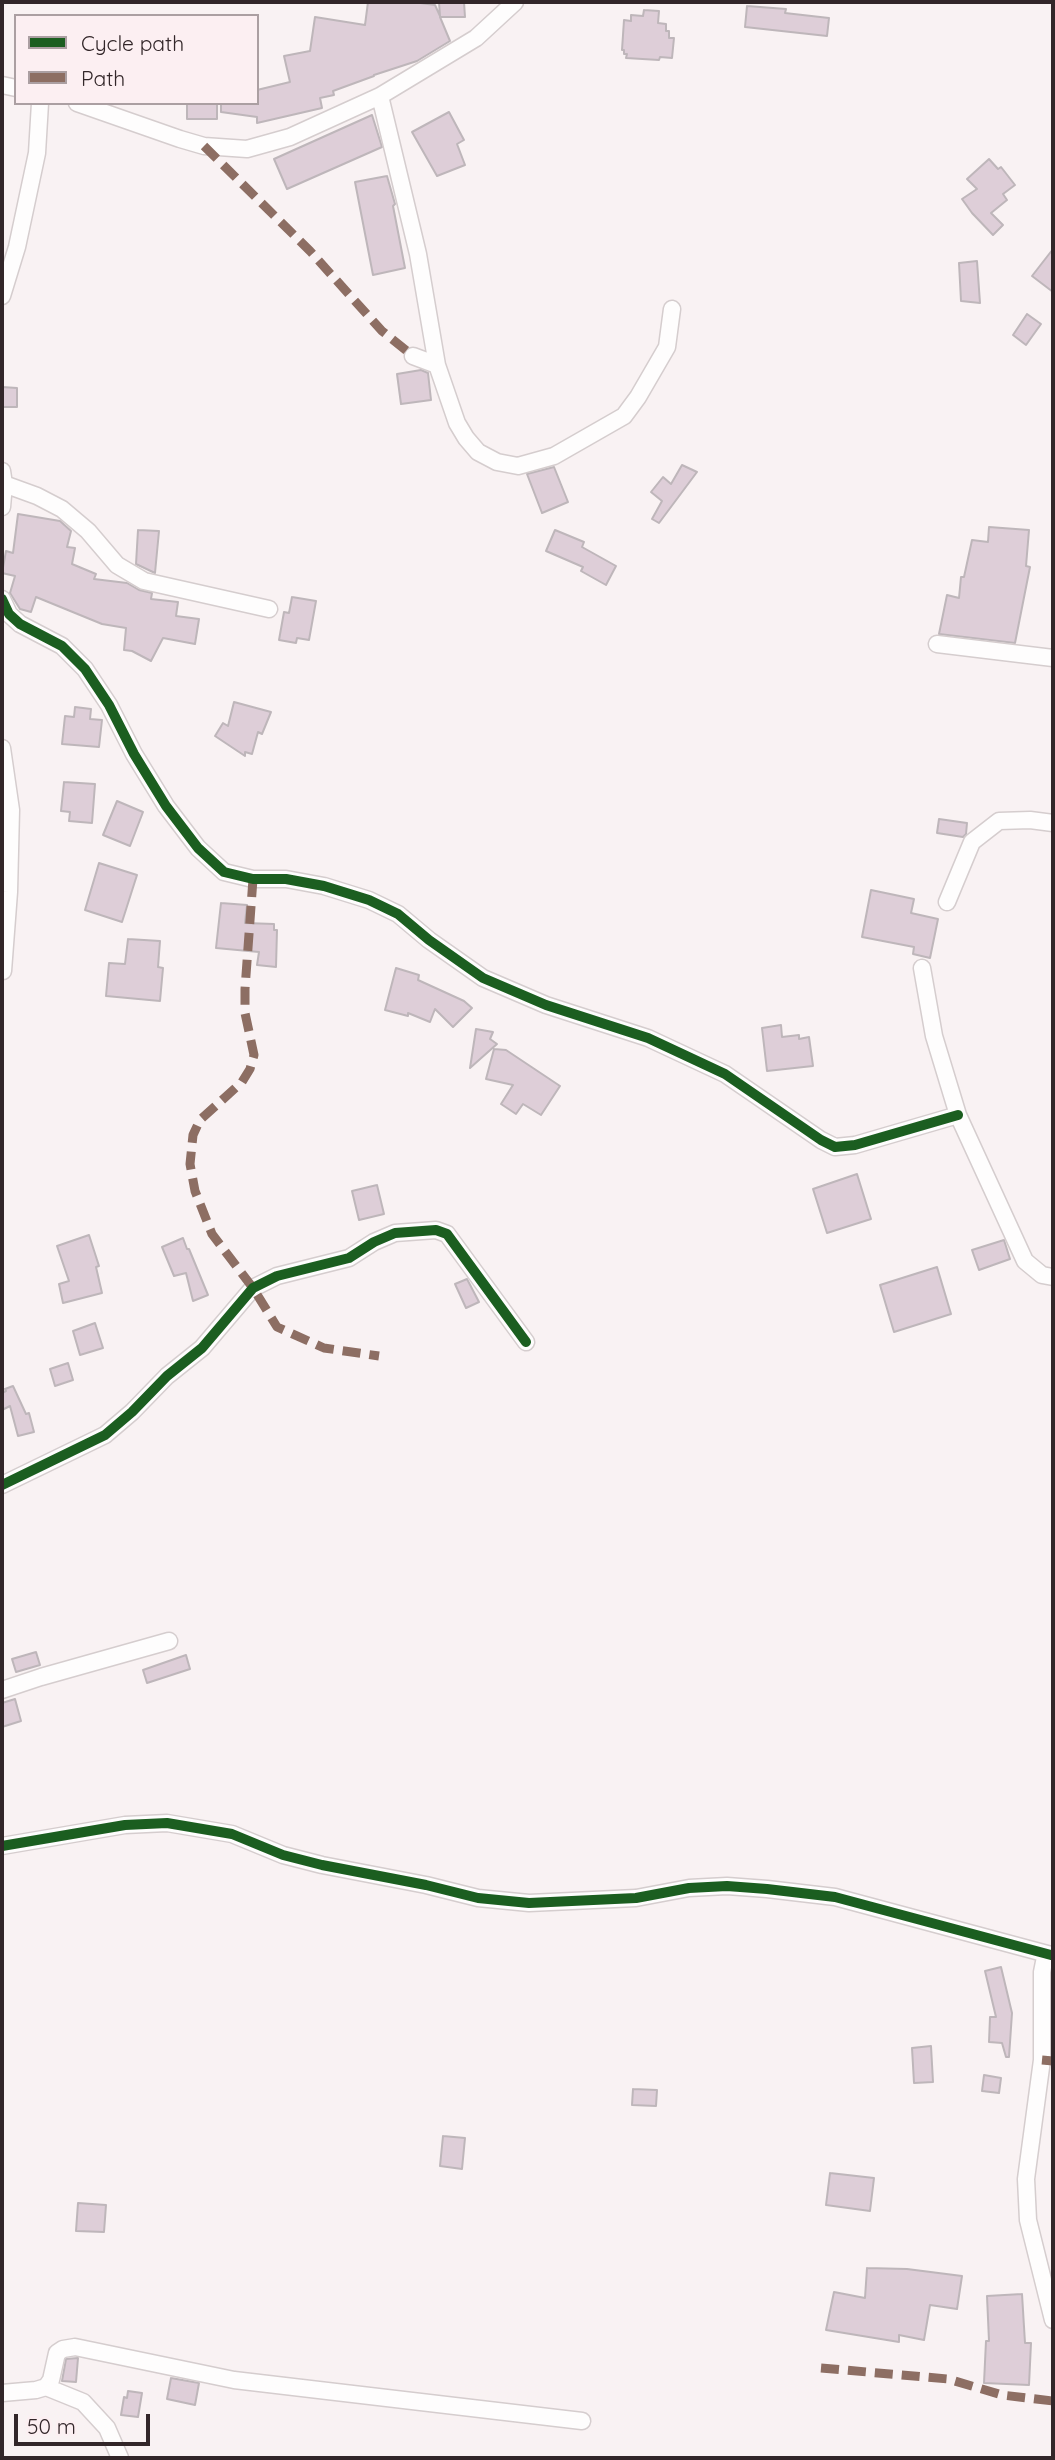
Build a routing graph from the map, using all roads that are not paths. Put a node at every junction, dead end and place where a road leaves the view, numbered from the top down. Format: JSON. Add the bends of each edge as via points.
{"nodes":[{"id":1,"x":515,"y":2,"type":"edge"},
{"id":2,"x":380,"y":96,"type":"junction"},
{"id":3,"x":40,"y":105,"type":"edge"},
{"id":4,"x":83,"y":105,"type":"edge"},
{"id":5,"x":2,"y":296,"type":"edge"},
{"id":6,"x":672,"y":309,"type":"dead end"},
{"id":7,"x":413,"y":356,"type":"dead end"},
{"id":8,"x":437,"y":365,"type":"junction"},
{"id":9,"x":3,"y":478,"type":"edge"},
{"id":10,"x":2,"y":507,"type":"edge"},
{"id":11,"x":2,"y":599,"type":"edge"},
{"id":12,"x":269,"y":609,"type":"dead end"},
{"id":13,"x":937,"y":644,"type":"dead end"},
{"id":14,"x":1053,"y":658,"type":"edge"},
{"id":15,"x":2,"y":748,"type":"edge"},
{"id":16,"x":1053,"y":823,"type":"edge"},
{"id":17,"x":947,"y":902,"type":"dead end"},
{"id":18,"x":922,"y":968,"type":"dead end"},
{"id":19,"x":4,"y":971,"type":"dead end"},
{"id":20,"x":958,"y":1115,"type":"junction"},
{"id":21,"x":1053,"y":1277,"type":"edge"},
{"id":22,"x":526,"y":1342,"type":"dead end"},
{"id":23,"x":2,"y":1485,"type":"edge"},
{"id":24,"x":169,"y":1641,"type":"dead end"},
{"id":25,"x":2,"y":1690,"type":"edge"},
{"id":26,"x":2,"y":1846,"type":"edge"},
{"id":27,"x":1052,"y":1955,"type":"edge"},
{"id":28,"x":1053,"y":2320,"type":"edge"},
{"id":29,"x":46,"y":2387,"type":"junction"},
{"id":30,"x":2,"y":2393,"type":"edge"},
{"id":31,"x":582,"y":2421,"type":"dead end"},
{"id":32,"x":120,"y":2458,"type":"edge"}],
"edges":[{"from":1,"to":2,"type":"street","via":[[476,38]]},
{"from":2,"to":4,"type":"street","via":[[290,137],[247,149],[180,139]]},
{"from":2,"to":8,"type":"street","via":[[418,254]]},
{"from":3,"to":5,"type":"street","via":[[37,153]]},
{"from":6,"to":8,"type":"street","via":[[667,347],[624,416],[554,456],[519,466],[478,452],[466,438]]},
{"from":7,"to":8,"type":"street"},
{"from":9,"to":10,"type":"street"},
{"from":9,"to":12,"type":"street","via":[[62,509],[117,565],[144,581]]},
{"from":11,"to":20,"type":"street","via":[[20,624],[62,646],[85,669],[166,806],[198,848],[224,872],[324,886],[369,900],[398,914],[483,978],[648,1038],[725,1074],[835,1147]]},
{"from":13,"to":14,"type":"street"},
{"from":15,"to":19,"type":"street","via":[[11,810]]},
{"from":16,"to":17,"type":"street","via":[[999,821],[972,842]]},
{"from":18,"to":20,"type":"street","via":[[934,1035]]},
{"from":20,"to":21,"type":"street","via":[[1025,1261],[1042,1275]]},
{"from":22,"to":23,"type":"street","via":[[447,1234],[436,1230],[395,1233],[349,1258],[277,1276],[253,1288],[202,1348],[105,1435]]},
{"from":24,"to":25,"type":"street"},
{"from":26,"to":27,"type":"street","via":[[125,1825],[167,1823],[232,1834],[283,1855],[478,1898],[528,1903],[636,1898],[689,1888],[766,1889],[835,1898]]},
{"from":27,"to":28,"type":"street","via":[[1042,1972],[1042,2060],[1026,2179],[1028,2220]]},
{"from":29,"to":30,"type":"street"},
{"from":29,"to":31,"type":"street","via":[[57,2353],[75,2347],[234,2380]]},
{"from":29,"to":32,"type":"street","via":[[83,2402],[107,2428]]}]}
